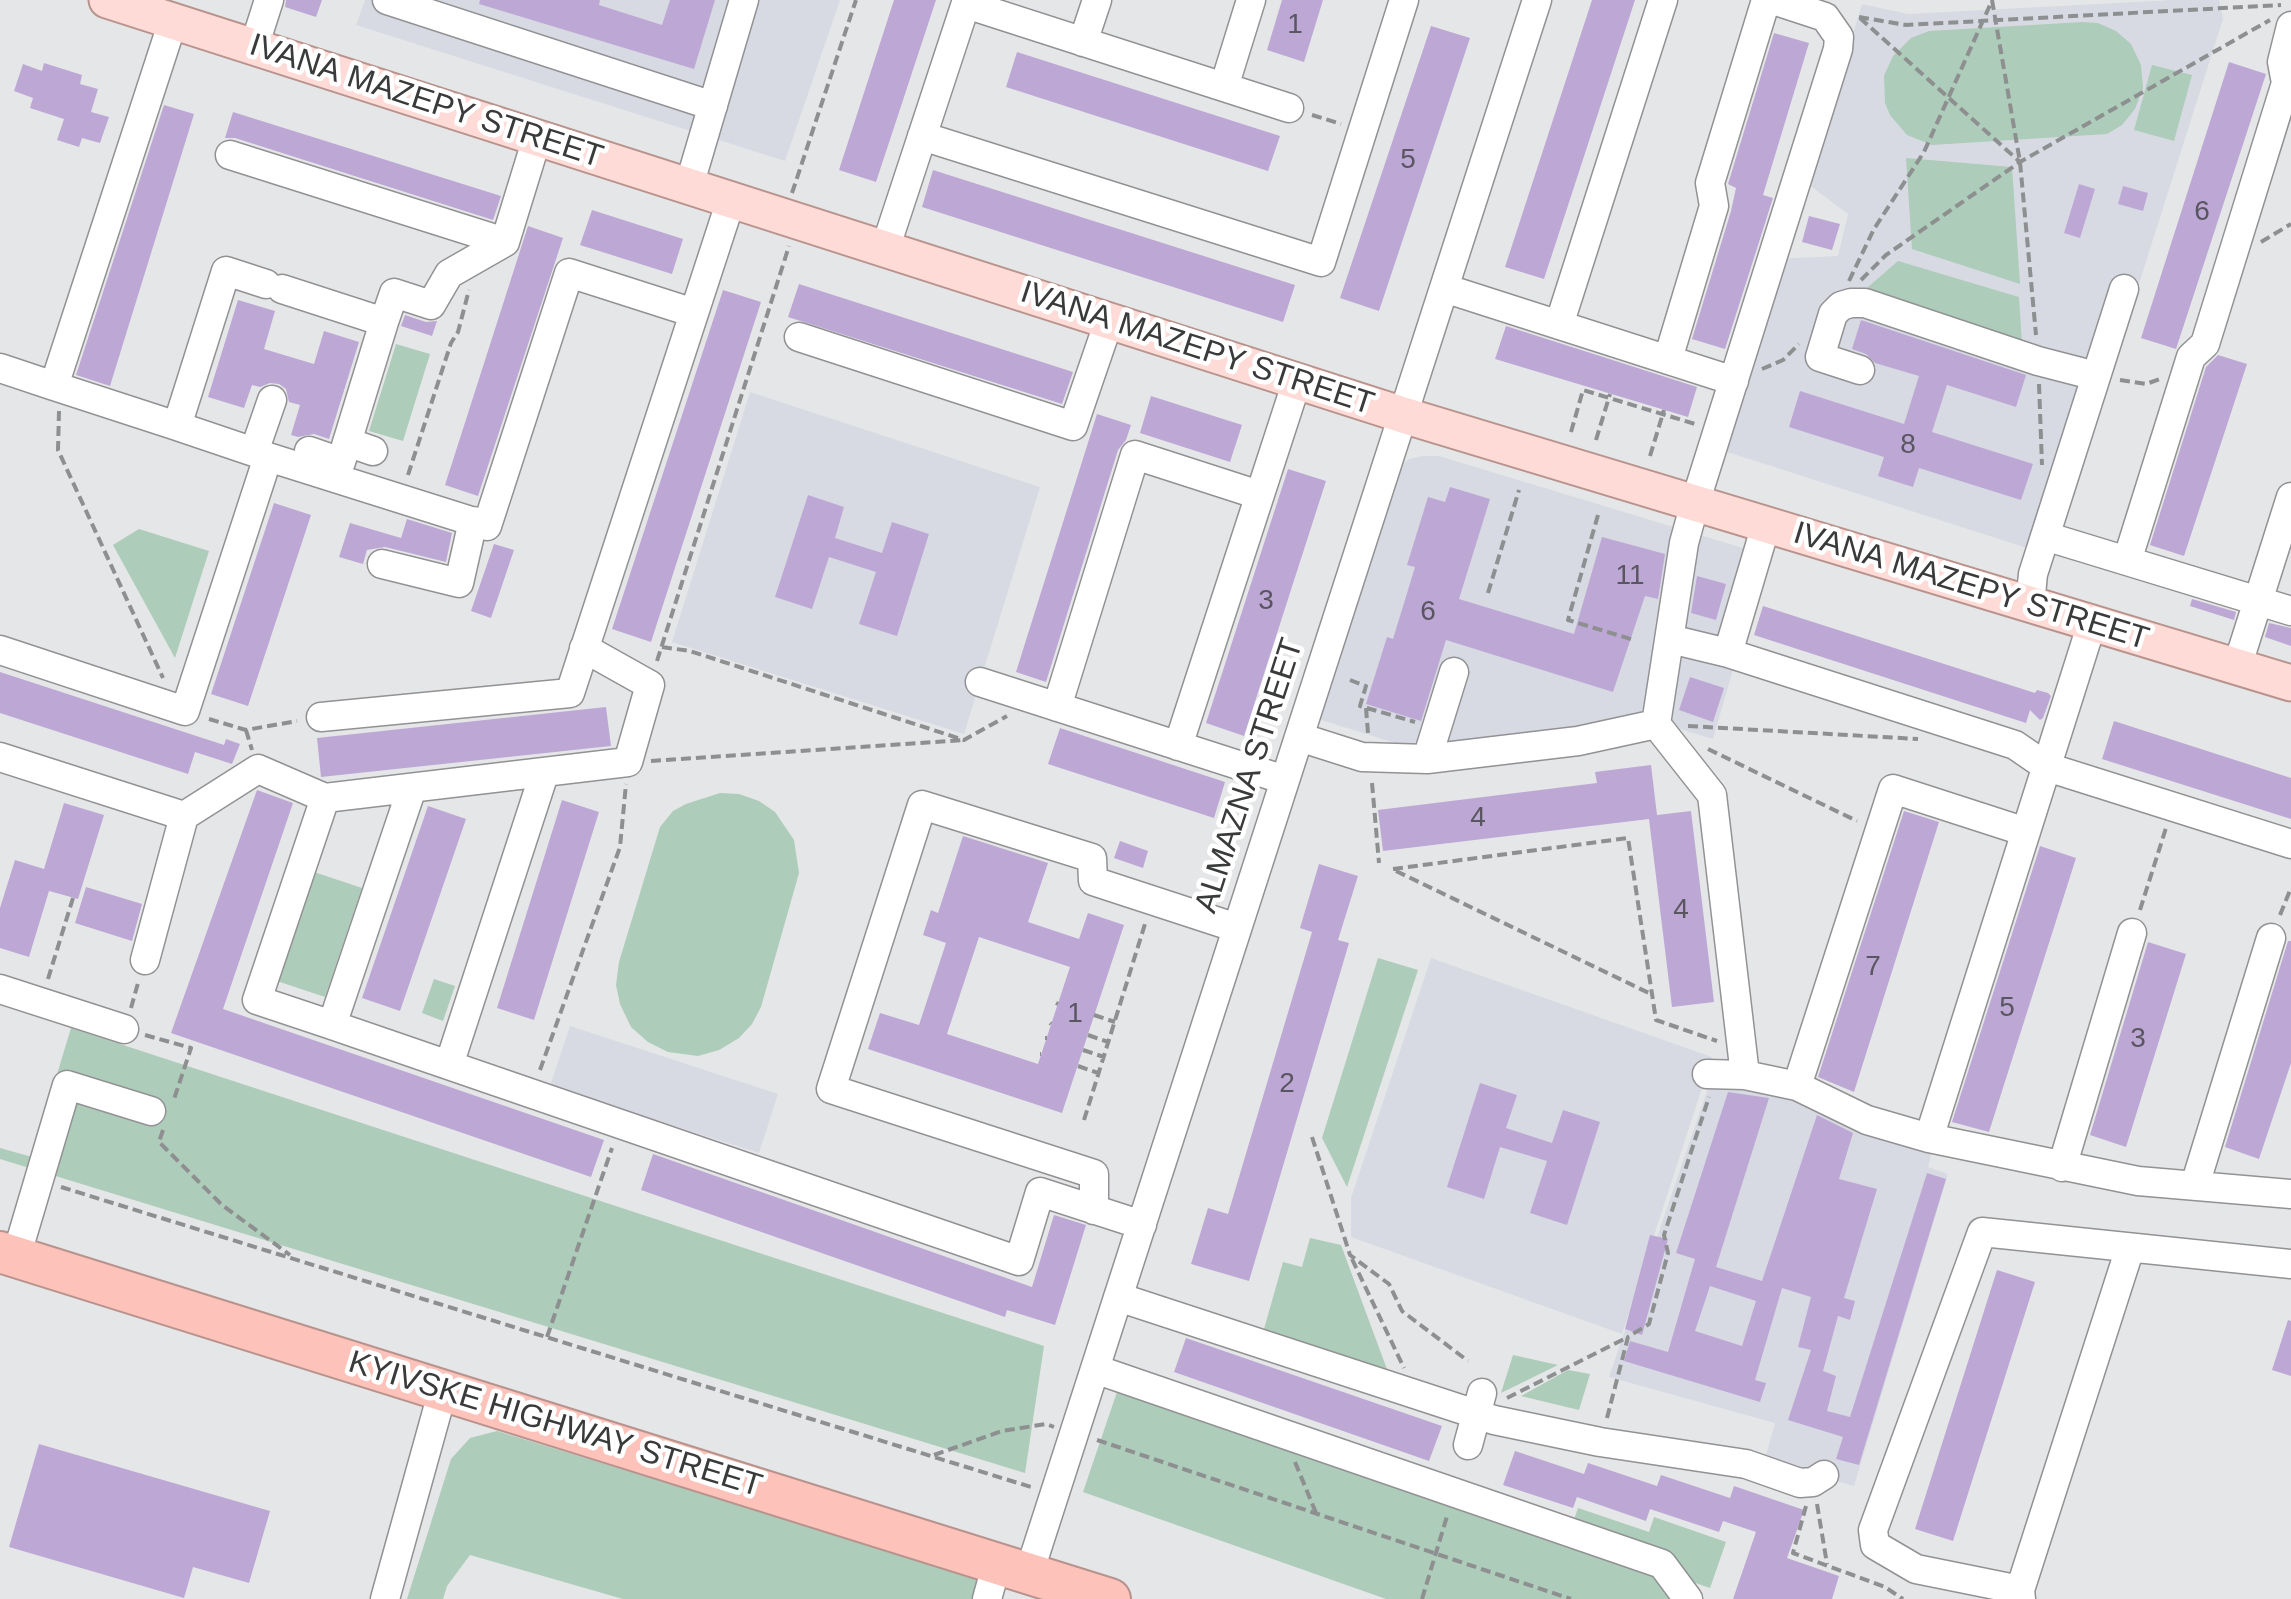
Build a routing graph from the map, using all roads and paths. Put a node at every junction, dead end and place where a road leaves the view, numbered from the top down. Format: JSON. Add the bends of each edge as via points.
{"nodes":[{"id":1,"x":107,"y":0,"type":"edge"},
{"id":2,"x":268,"y":0,"type":"edge"},
{"id":3,"x":387,"y":0,"type":"edge"},
{"id":4,"x":744,"y":0,"type":"edge"},
{"id":5,"x":856,"y":0,"type":"edge"},
{"id":6,"x":1096,"y":0,"type":"edge"},
{"id":7,"x":1251,"y":0,"type":"edge"},
{"id":8,"x":1404,"y":0,"type":"edge"},
{"id":9,"x":1537,"y":0,"type":"edge"},
{"id":10,"x":1662,"y":0,"type":"edge"},
{"id":11,"x":1766,"y":0,"type":"edge"},
{"id":12,"x":1774,"y":0,"type":"edge"},
{"id":13,"x":1992,"y":0,"type":"edge"},
{"id":14,"x":966,"y":2,"type":"edge"},
{"id":15,"x":2291,"y":6,"type":"edge"},
{"id":16,"x":1983,"y":20,"type":"junction"},
{"id":17,"x":1994,"y":20,"type":"junction"},
{"id":18,"x":174,"y":21,"type":"junction"},
{"id":19,"x":1846,"y":21,"type":"junction"},
{"id":20,"x":2291,"y":26,"type":"edge"},
{"id":21,"x":1084,"y":42,"type":"junction"},
{"id":22,"x":254,"y":47,"type":"junction"},
{"id":23,"x":1224,"y":87,"type":"junction"},
{"id":24,"x":1948,"y":98,"type":"junction"},
{"id":25,"x":714,"y":106,"type":"junction"},
{"id":26,"x":1289,"y":108,"type":"joint"},
{"id":27,"x":1362,"y":131,"type":"junction"},
{"id":28,"x":922,"y":136,"type":"junction"},
{"id":29,"x":537,"y":138,"type":"junction"},
{"id":30,"x":230,"y":155,"type":"dead end"},
{"id":31,"x":2020,"y":162,"type":"junction"},
{"id":32,"x":689,"y":186,"type":"junction"},
{"id":33,"x":732,"y":200,"type":"junction"},
{"id":34,"x":790,"y":219,"type":"junction"},
{"id":35,"x":505,"y":242,"type":"junction"},
{"id":36,"x":885,"y":249,"type":"junction"},
{"id":37,"x":477,"y":258,"type":"junction"},
{"id":38,"x":1444,"y":288,"type":"junction"},
{"id":39,"x":2124,"y":289,"type":"dead end"},
{"id":40,"x":694,"y":313,"type":"junction"},
{"id":41,"x":1108,"y":321,"type":"junction"},
{"id":42,"x":384,"y":322,"type":"junction"},
{"id":43,"x":1559,"y":324,"type":"junction"},
{"id":44,"x":1811,"y":332,"type":"dead end"},
{"id":45,"x":800,"y":337,"type":"dead end"},
{"id":46,"x":1668,"y":360,"type":"junction"},
{"id":47,"x":0,"y":368,"type":"edge"},
{"id":48,"x":1860,"y":370,"type":"dead end"},
{"id":49,"x":2187,"y":370,"type":"junction"},
{"id":50,"x":2096,"y":376,"type":"junction"},
{"id":51,"x":1298,"y":381,"type":"junction"},
{"id":52,"x":1734,"y":381,"type":"junction"},
{"id":53,"x":57,"y":387,"type":"junction"},
{"id":54,"x":1610,"y":396,"type":"junction"},
{"id":55,"x":272,"y":400,"type":"dead end"},
{"id":56,"x":1663,"y":412,"type":"junction"},
{"id":57,"x":1403,"y":415,"type":"junction"},
{"id":58,"x":177,"y":426,"type":"junction"},
{"id":59,"x":1718,"y":430,"type":"junction"},
{"id":60,"x":1571,"y":432,"type":"dead end"},
{"id":61,"x":1596,"y":440,"type":"dead end"},
{"id":62,"x":261,"y":448,"type":"junction"},
{"id":63,"x":1650,"y":456,"type":"dead end"},
{"id":64,"x":1519,"y":490,"type":"dead end"},
{"id":65,"x":1260,"y":495,"type":"junction"},
{"id":66,"x":2291,"y":497,"type":"edge"},
{"id":67,"x":400,"y":499,"type":"junction"},
{"id":68,"x":1695,"y":504,"type":"junction"},
{"id":69,"x":1598,"y":515,"type":"dead end"},
{"id":70,"x":473,"y":521,"type":"junction"},
{"id":71,"x":1766,"y":525,"type":"junction"},
{"id":72,"x":2045,"y":536,"type":"junction"},
{"id":73,"x":2127,"y":561,"type":"junction"},
{"id":74,"x":382,"y":564,"type":"dead end"},
{"id":75,"x":1488,"y":593,"type":"dead end"},
{"id":76,"x":2258,"y":601,"type":"junction"},
{"id":77,"x":2030,"y":604,"type":"junction"},
{"id":78,"x":2291,"y":611,"type":"edge"},
{"id":79,"x":2092,"y":623,"type":"junction"},
{"id":80,"x":1670,"y":638,"type":"junction"},
{"id":81,"x":1634,"y":640,"type":"dead end"},
{"id":82,"x":662,"y":647,"type":"junction"},
{"id":83,"x":584,"y":648,"type":"junction"},
{"id":84,"x":0,"y":650,"type":"edge"},
{"id":85,"x":1728,"y":653,"type":"junction"},
{"id":86,"x":2237,"y":667,"type":"junction"},
{"id":87,"x":1454,"y":672,"type":"dead end"},
{"id":88,"x":1350,"y":680,"type":"dead end"},
{"id":89,"x":980,"y":682,"type":"dead end"},
{"id":90,"x":2291,"y":683,"type":"edge"},
{"id":91,"x":650,"y":685,"type":"junction"},
{"id":92,"x":1047,"y":703,"type":"junction"},
{"id":93,"x":186,"y":712,"type":"junction"},
{"id":94,"x":321,"y":717,"type":"joint"},
{"id":95,"x":1656,"y":724,"type":"junction"},
{"id":96,"x":1436,"y":729,"type":"junction"},
{"id":97,"x":1299,"y":737,"type":"junction"},
{"id":98,"x":964,"y":740,"type":"junction"},
{"id":99,"x":1936,"y":740,"type":"dead end"},
{"id":100,"x":1178,"y":746,"type":"junction"},
{"id":101,"x":1707,"y":748,"type":"dead end"},
{"id":102,"x":1370,"y":757,"type":"junction"},
{"id":103,"x":0,"y":758,"type":"edge"},
{"id":104,"x":1427,"y":759,"type":"junction"},
{"id":105,"x":628,"y":762,"type":"junction"},
{"id":106,"x":2047,"y":767,"type":"junction"},
{"id":107,"x":544,"y":774,"type":"junction"},
{"id":108,"x":1285,"y":780,"type":"junction"},
{"id":109,"x":412,"y":788,"type":"junction"},
{"id":110,"x":326,"y":798,"type":"junction"},
{"id":111,"x":2173,"y":807,"type":"junction"},
{"id":112,"x":184,"y":816,"type":"junction"},
{"id":113,"x":1881,"y":826,"type":"junction"},
{"id":114,"x":2026,"y":832,"type":"junction"},
{"id":115,"x":2291,"y":844,"type":"edge"},
{"id":116,"x":1379,"y":862,"type":"dead end"},
{"id":117,"x":2291,"y":888,"type":"edge"},
{"id":118,"x":2289,"y":896,"type":"edge"},
{"id":119,"x":73,"y":898,"type":"dead end"},
{"id":120,"x":1153,"y":901,"type":"junction"},
{"id":121,"x":1238,"y":928,"type":"junction"},
{"id":122,"x":2132,"y":933,"type":"joint"},
{"id":123,"x":2270,"y":938,"type":"joint"},
{"id":124,"x":146,"y":960,"type":"joint"},
{"id":125,"x":0,"y":989,"type":"edge"},
{"id":126,"x":1653,"y":995,"type":"junction"},
{"id":127,"x":41,"y":1002,"type":"junction"},
{"id":128,"x":1094,"y":1015,"type":"dead end"},
{"id":129,"x":1114,"y":1022,"type":"junction"},
{"id":130,"x":332,"y":1025,"type":"junction"},
{"id":131,"x":124,"y":1029,"type":"junction"},
{"id":132,"x":1088,"y":1035,"type":"dead end"},
{"id":133,"x":1108,"y":1042,"type":"junction"},
{"id":134,"x":1083,"y":1050,"type":"dead end"},
{"id":135,"x":1104,"y":1056,"type":"junction"},
{"id":136,"x":448,"y":1065,"type":"junction"},
{"id":137,"x":1078,"y":1066,"type":"dead end"},
{"id":138,"x":1728,"y":1068,"type":"junction"},
{"id":139,"x":1098,"y":1073,"type":"junction"},
{"id":140,"x":1797,"y":1086,"type":"junction"},
{"id":141,"x":532,"y":1094,"type":"junction"},
{"id":142,"x":163,"y":1113,"type":"junction"},
{"id":143,"x":1084,"y":1120,"type":"dead end"},
{"id":144,"x":620,"y":1124,"type":"junction"},
{"id":145,"x":1312,"y":1137,"type":"dead end"},
{"id":146,"x":1929,"y":1138,"type":"junction"},
{"id":147,"x":2062,"y":1167,"type":"junction"},
{"id":148,"x":39,"y":1180,"type":"junction"},
{"id":149,"x":2195,"y":1184,"type":"junction"},
{"id":150,"x":2291,"y":1194,"type":"edge"},
{"id":151,"x":1094,"y":1210,"type":"junction"},
{"id":152,"x":1142,"y":1225,"type":"junction"},
{"id":153,"x":2130,"y":1248,"type":"junction"},
{"id":154,"x":1350,"y":1254,"type":"junction"},
{"id":155,"x":8,"y":1255,"type":"edge"},
{"id":156,"x":299,"y":1261,"type":"junction"},
{"id":157,"x":2291,"y":1264,"type":"edge"},
{"id":158,"x":1118,"y":1297,"type":"junction"},
{"id":159,"x":546,"y":1337,"type":"junction"},
{"id":160,"x":1628,"y":1337,"type":"junction"},
{"id":161,"x":1468,"y":1361,"type":"dead end"},
{"id":162,"x":1095,"y":1369,"type":"junction"},
{"id":163,"x":443,"y":1390,"type":"junction"},
{"id":164,"x":1418,"y":1396,"type":"junction"},
{"id":165,"x":1480,"y":1404,"type":"junction"},
{"id":166,"x":1046,"y":1424,"type":"dead end"},
{"id":167,"x":1075,"y":1433,"type":"junction"},
{"id":168,"x":1284,"y":1434,"type":"junction"},
{"id":169,"x":1600,"y":1442,"type":"junction"},
{"id":170,"x":1468,"y":1446,"type":"dead end"},
{"id":171,"x":930,"y":1456,"type":"junction"},
{"id":172,"x":1819,"y":1479,"type":"junction"},
{"id":173,"x":1454,"y":1492,"type":"junction"},
{"id":174,"x":1054,"y":1495,"type":"junction"},
{"id":175,"x":1316,"y":1514,"type":"junction"},
{"id":176,"x":1435,"y":1553,"type":"junction"},
{"id":177,"x":1827,"y":1564,"type":"junction"},
{"id":178,"x":1004,"y":1578,"type":"edge"},
{"id":179,"x":2020,"y":1594,"type":"edge"},
{"id":180,"x":385,"y":1599,"type":"edge"},
{"id":181,"x":1110,"y":1599,"type":"edge"},
{"id":182,"x":1422,"y":1599,"type":"edge"},
{"id":183,"x":1570,"y":1599,"type":"edge"},
{"id":184,"x":1688,"y":1599,"type":"edge"},
{"id":185,"x":1903,"y":1599,"type":"edge"}],
"edges":[{"from":1,"to":18,"type":"main road","name":"IVANA MAZEPY STREET"},
{"from":2,"to":22,"type":"street"},
{"from":3,"to":25,"type":"street"},
{"from":4,"to":25,"type":"street"},
{"from":5,"to":34,"type":"path"},
{"from":6,"to":21,"type":"street"},
{"from":7,"to":23,"type":"street"},
{"from":8,"to":27,"type":"street"},
{"from":9,"to":38,"type":"street","name":"ALMAZNA STREET"},
{"from":10,"to":43,"type":"street"},
{"from":11,"to":46,"type":"street","via":[[1710,183],[1714,206]]},
{"from":12,"to":19,"type":"street"},
{"from":13,"to":16,"type":"path"},
{"from":13,"to":17,"type":"path"},
{"from":14,"to":21,"type":"street"},
{"from":14,"to":28,"type":"street"},
{"from":15,"to":17,"type":"path"},
{"from":15,"to":31,"type":"path"},
{"from":16,"to":17,"type":"path"},
{"from":16,"to":19,"type":"path"},
{"from":16,"to":24,"type":"path"},
{"from":17,"to":31,"type":"path"},
{"from":18,"to":22,"type":"main road","name":"IVANA MAZEPY STREET"},
{"from":18,"to":53,"type":"street"},
{"from":19,"to":24,"type":"path"},
{"from":19,"to":52,"type":"street"},
{"from":20,"to":49,"type":"street","via":[[2282,62],[2286,83],[2205,344]]},
{"from":21,"to":23,"type":"street"},
{"from":22,"to":29,"type":"main road","name":"IVANA MAZEPY STREET"},
{"from":23,"to":26,"type":"street"},
{"from":24,"to":31,"type":"path"},
{"from":24,"to":31,"type":"path","via":[[1924,152],[1874,229],[1848,290],[1886,254]]},
{"from":25,"to":32,"type":"street"},
{"from":26,"to":27,"type":"path"},
{"from":27,"to":28,"type":"street","via":[[1321,262]]},
{"from":28,"to":36,"type":"street"},
{"from":29,"to":32,"type":"main road","name":"IVANA MAZEPY STREET"},
{"from":29,"to":35,"type":"street"},
{"from":30,"to":35,"type":"street"},
{"from":32,"to":33,"type":"main road","name":"IVANA MAZEPY STREET"},
{"from":33,"to":34,"type":"main road","name":"IVANA MAZEPY STREET"},
{"from":33,"to":40,"type":"street"},
{"from":34,"to":36,"type":"main road","name":"IVANA MAZEPY STREET"},
{"from":34,"to":82,"type":"path"},
{"from":35,"to":37,"type":"street"},
{"from":36,"to":41,"type":"main road","name":"IVANA MAZEPY STREET"},
{"from":37,"to":42,"type":"street","via":[[449,274],[431,305],[394,293]]},
{"from":37,"to":67,"type":"path"},
{"from":38,"to":43,"type":"street"},
{"from":38,"to":57,"type":"street","name":"ALMAZNA STREET"},
{"from":39,"to":50,"type":"street"},
{"from":40,"to":70,"type":"street","via":[[568,273],[487,526]]},
{"from":40,"to":83,"type":"street"},
{"from":41,"to":45,"type":"street","via":[[1073,426]]},
{"from":41,"to":51,"type":"main road","name":"IVANA MAZEPY STREET"},
{"from":42,"to":58,"type":"street","via":[[226,271]]},
{"from":42,"to":62,"type":"street","via":[[360,447],[341,462]]},
{"from":43,"to":46,"type":"street"},
{"from":44,"to":52,"type":"path","via":[[1783,360]]},
{"from":46,"to":52,"type":"street"},
{"from":47,"to":53,"type":"street"},
{"from":48,"to":50,"type":"street","via":[[1820,357],[1833,314],[1851,303]]},
{"from":49,"to":50,"type":"path","via":[[2146,384]]},
{"from":49,"to":73,"type":"street"},
{"from":50,"to":72,"type":"street"},
{"from":51,"to":57,"type":"main road","name":"IVANA MAZEPY STREET"},
{"from":51,"to":65,"type":"street"},
{"from":52,"to":59,"type":"street"},
{"from":53,"to":58,"type":"street"},
{"from":53,"to":93,"type":"path","via":[[58,450],[164,681]]},
{"from":54,"to":56,"type":"path"},
{"from":54,"to":60,"type":"path","via":[[1584,390]]},
{"from":54,"to":61,"type":"path"},
{"from":55,"to":62,"type":"street"},
{"from":56,"to":59,"type":"path"},
{"from":56,"to":63,"type":"path"},
{"from":57,"to":68,"type":"main road","name":"IVANA MAZEPY STREET"},
{"from":57,"to":97,"type":"street","name":"ALMAZNA STREET"},
{"from":58,"to":62,"type":"street"},
{"from":59,"to":68,"type":"street"},
{"from":62,"to":67,"type":"street"},
{"from":62,"to":93,"type":"street"},
{"from":64,"to":75,"type":"path"},
{"from":65,"to":92,"type":"street","via":[[1136,455]]},
{"from":65,"to":100,"type":"street"},
{"from":66,"to":76,"type":"street"},
{"from":67,"to":70,"type":"street"},
{"from":68,"to":71,"type":"main road","name":"IVANA MAZEPY STREET"},
{"from":68,"to":80,"type":"street"},
{"from":69,"to":81,"type":"path","via":[[1568,620]]},
{"from":70,"to":74,"type":"street","via":[[459,583]]},
{"from":71,"to":77,"type":"main road","name":"IVANA MAZEPY STREET"},
{"from":71,"to":85,"type":"street"},
{"from":72,"to":73,"type":"street"},
{"from":72,"to":77,"type":"street"},
{"from":73,"to":76,"type":"street"},
{"from":76,"to":78,"type":"street"},
{"from":76,"to":86,"type":"street"},
{"from":77,"to":79,"type":"main road","name":"IVANA MAZEPY STREET"},
{"from":79,"to":86,"type":"main road","name":"IVANA MAZEPY STREET"},
{"from":79,"to":106,"type":"street"},
{"from":80,"to":85,"type":"street"},
{"from":80,"to":95,"type":"street"},
{"from":82,"to":91,"type":"path"},
{"from":82,"to":98,"type":"path"},
{"from":83,"to":91,"type":"street"},
{"from":83,"to":94,"type":"street","via":[[570,692]]},
{"from":84,"to":93,"type":"street"},
{"from":85,"to":106,"type":"street","via":[[2015,745]]},
{"from":86,"to":90,"type":"main road","name":"IVANA MAZEPY STREET"},
{"from":87,"to":96,"type":"street"},
{"from":88,"to":96,"type":"path","via":[[1366,686],[1360,706]]},
{"from":89,"to":92,"type":"street"},
{"from":91,"to":105,"type":"street"},
{"from":92,"to":98,"type":"path"},
{"from":92,"to":100,"type":"street"},
{"from":93,"to":94,"type":"path","via":[[246,730]]},
{"from":95,"to":99,"type":"path"},
{"from":95,"to":104,"type":"street","via":[[1578,741]]},
{"from":95,"to":138,"type":"street","via":[[1712,795]]},
{"from":96,"to":104,"type":"street"},
{"from":97,"to":102,"type":"street"},
{"from":97,"to":108,"type":"street","name":"ALMAZNA STREET"},
{"from":98,"to":105,"type":"path"},
{"from":100,"to":108,"type":"street"},
{"from":101,"to":113,"type":"path"},
{"from":102,"to":104,"type":"street"},
{"from":102,"to":116,"type":"path"},
{"from":103,"to":112,"type":"street"},
{"from":105,"to":107,"type":"street"},
{"from":105,"to":141,"type":"path","via":[[620,847]]},
{"from":106,"to":111,"type":"street"},
{"from":106,"to":114,"type":"street"},
{"from":107,"to":109,"type":"street"},
{"from":107,"to":136,"type":"street"},
{"from":108,"to":121,"type":"street","name":"ALMAZNA STREET"},
{"from":109,"to":110,"type":"street"},
{"from":109,"to":130,"type":"street"},
{"from":110,"to":112,"type":"street","via":[[258,769]]},
{"from":110,"to":130,"type":"street","via":[[257,1000]]},
{"from":111,"to":115,"type":"street"},
{"from":111,"to":122,"type":"path"},
{"from":112,"to":124,"type":"street"},
{"from":113,"to":114,"type":"street","via":[[1894,788]]},
{"from":113,"to":140,"type":"street"},
{"from":114,"to":146,"type":"street"},
{"from":117,"to":118,"type":"path"},
{"from":118,"to":123,"type":"path"},
{"from":119,"to":127,"type":"path"},
{"from":120,"to":121,"type":"street"},
{"from":120,"to":129,"type":"path"},
{"from":120,"to":151,"type":"street","via":[[1093,881],[1092,858],[922,805],[832,1088],[1094,1174]]},
{"from":121,"to":152,"type":"street","name":"ALMAZNA STREET"},
{"from":122,"to":147,"type":"street"},
{"from":123,"to":149,"type":"street"},
{"from":124,"to":131,"type":"path"},
{"from":125,"to":127,"type":"street"},
{"from":126,"to":126,"type":"path","via":[[1410,877],[1392,869],[1628,838]]},
{"from":126,"to":138,"type":"path","via":[[1656,1020]]},
{"from":127,"to":131,"type":"street"},
{"from":128,"to":129,"type":"path"},
{"from":129,"to":133,"type":"path"},
{"from":130,"to":136,"type":"street"},
{"from":131,"to":142,"type":"path","via":[[192,1048]]},
{"from":132,"to":133,"type":"path"},
{"from":133,"to":135,"type":"path"},
{"from":134,"to":135,"type":"path"},
{"from":135,"to":139,"type":"path"},
{"from":136,"to":141,"type":"street"},
{"from":137,"to":139,"type":"path"},
{"from":138,"to":140,"type":"street"},
{"from":138,"to":160,"type":"path","via":[[1664,1235],[1668,1254],[1649,1324]]},
{"from":139,"to":143,"type":"path"},
{"from":140,"to":146,"type":"street","via":[[1867,1120]]},
{"from":141,"to":144,"type":"street"},
{"from":142,"to":148,"type":"street","via":[[68,1085]]},
{"from":142,"to":156,"type":"path","via":[[159,1142],[222,1206]]},
{"from":144,"to":151,"type":"street","via":[[1019,1261],[1040,1192]]},
{"from":144,"to":159,"type":"path"},
{"from":145,"to":154,"type":"path"},
{"from":146,"to":147,"type":"street"},
{"from":147,"to":149,"type":"street","via":[[2138,1182]]},
{"from":148,"to":155,"type":"street"},
{"from":148,"to":156,"type":"path"},
{"from":149,"to":150,"type":"street"},
{"from":151,"to":152,"type":"street"},
{"from":152,"to":158,"type":"street","name":"ALMAZNA STREET"},
{"from":153,"to":157,"type":"street"},
{"from":153,"to":179,"type":"street"},
{"from":153,"to":179,"type":"street","via":[[1982,1232],[1872,1530],[1874,1545],[1916,1569]]},
{"from":154,"to":161,"type":"path","via":[[1388,1284],[1402,1312]]},
{"from":154,"to":164,"type":"path"},
{"from":155,"to":163,"type":"highway","name":"KYIVSKE HIGHWAY STREET"},
{"from":156,"to":159,"type":"path"},
{"from":158,"to":162,"type":"street","name":"ALMAZNA STREET"},
{"from":158,"to":164,"type":"street"},
{"from":159,"to":171,"type":"path"},
{"from":160,"to":165,"type":"path"},
{"from":160,"to":169,"type":"path"},
{"from":162,"to":167,"type":"street","name":"ALMAZNA STREET"},
{"from":162,"to":168,"type":"street"},
{"from":163,"to":178,"type":"highway","name":"KYIVSKE HIGHWAY STREET"},
{"from":163,"to":180,"type":"street"},
{"from":164,"to":165,"type":"street"},
{"from":165,"to":169,"type":"street"},
{"from":165,"to":170,"type":"street"},
{"from":166,"to":171,"type":"path"},
{"from":167,"to":174,"type":"street","name":"ALMAZNA STREET"},
{"from":167,"to":175,"type":"path"},
{"from":168,"to":173,"type":"street"},
{"from":168,"to":175,"type":"path"},
{"from":169,"to":172,"type":"street","via":[[1746,1464],[1800,1483]]},
{"from":171,"to":174,"type":"path"},
{"from":172,"to":177,"type":"path"},
{"from":172,"to":177,"type":"path","via":[[1793,1553]]},
{"from":173,"to":176,"type":"path"},
{"from":173,"to":184,"type":"street","via":[[1662,1564]]},
{"from":174,"to":178,"type":"street","name":"ALMAZNA STREET"},
{"from":175,"to":176,"type":"path"},
{"from":176,"to":182,"type":"path"},
{"from":176,"to":183,"type":"path"},
{"from":177,"to":185,"type":"path"},
{"from":178,"to":181,"type":"highway","name":"KYIVSKE HIGHWAY STREET"}]}
